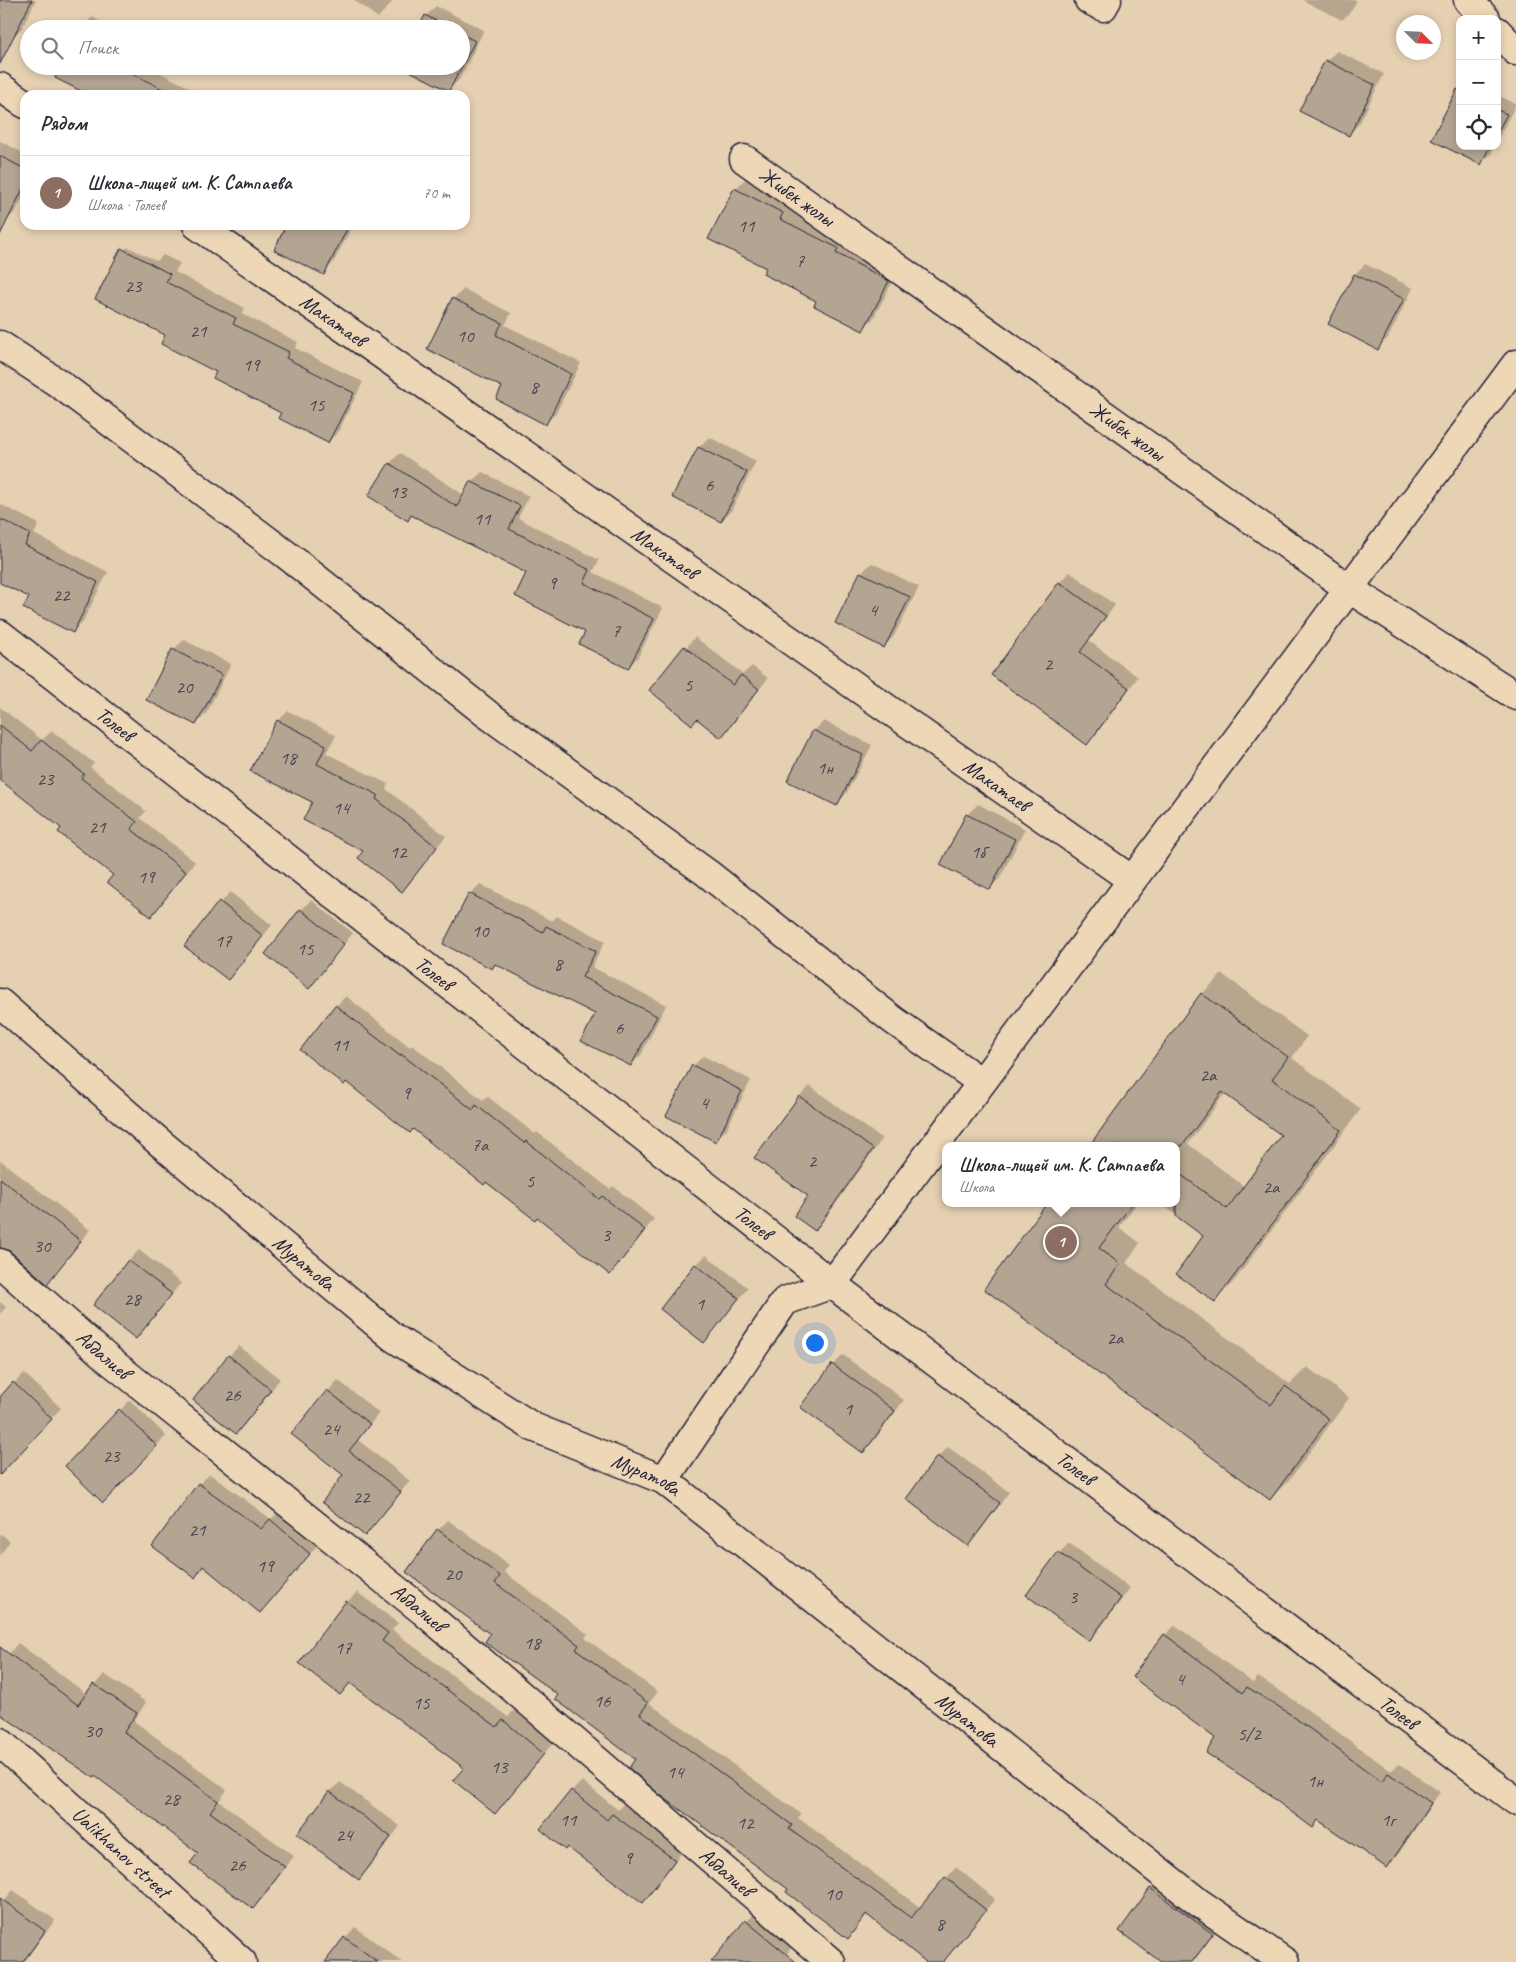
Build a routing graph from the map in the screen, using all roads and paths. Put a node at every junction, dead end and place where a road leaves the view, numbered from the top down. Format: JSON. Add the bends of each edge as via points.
{"nodes":[{"id":1,"x":1088,"y":0,"type":"edge"},
{"id":2,"x":1108,"y":0,"type":"edge"},
{"id":3,"x":1468,"y":0,"type":"edge"},
{"id":4,"x":1482,"y":15,"type":"edge"},
{"id":5,"x":1501,"y":35,"type":"edge"},
{"id":6,"x":1516,"y":51,"type":"edge"},
{"id":7,"x":0,"y":87,"type":"edge"},
{"id":8,"x":20,"y":101,"type":"edge"},
{"id":9,"x":744,"y":159,"type":"dead end"},
{"id":10,"x":204,"y":230,"type":"edge"},
{"id":11,"x":0,"y":345,"type":"edge"},
{"id":12,"x":1516,"y":364,"type":"edge"},
{"id":13,"x":1348,"y":588,"type":"junction"},
{"id":14,"x":0,"y":634,"type":"edge"},
{"id":15,"x":1516,"y":696,"type":"edge"},
{"id":16,"x":1132,"y":880,"type":"junction"},
{"id":17,"x":0,"y":1003,"type":"edge"},
{"id":18,"x":982,"y":1082,"type":"junction"},
{"id":19,"x":0,"y":1264,"type":"edge"},
{"id":20,"x":832,"y":1284,"type":"junction"},
{"id":21,"x":664,"y":1480,"type":"junction"},
{"id":22,"x":0,"y":1742,"type":"edge"},
{"id":23,"x":1516,"y":1800,"type":"edge"},
{"id":24,"x":242,"y":1962,"type":"edge"},
{"id":25,"x":830,"y":1962,"type":"edge"},
{"id":26,"x":1285,"y":1962,"type":"edge"}],
"edges":[{"from":1,"to":2,"type":"street","via":[[1103,7]]},
{"from":3,"to":4,"type":"street"},
{"from":5,"to":6,"type":"street"},
{"from":7,"to":8,"type":"street"},
{"from":9,"to":13,"type":"street","name":"Жибек жолы"},
{"from":10,"to":16,"type":"street","name":"Макатаев"},
{"from":11,"to":18,"type":"street","via":[[61,385],[288,556],[487,714],[707,873],[894,1020]]},
{"from":12,"to":13,"type":"street"},
{"from":13,"to":15,"type":"street","name":"Жибек жолы"},
{"from":13,"to":16,"type":"street"},
{"from":14,"to":20,"type":"street","name":"Толеев"},
{"from":16,"to":18,"type":"street"},
{"from":17,"to":21,"type":"street","name":"Муратова","via":[[158,1141],[394,1338],[533,1427]]},
{"from":18,"to":20,"type":"street"},
{"from":19,"to":25,"type":"street","name":"Абдалиев","via":[[110,1360],[423,1611]]},
{"from":20,"to":21,"type":"street","via":[[785,1301]]},
{"from":20,"to":23,"type":"street","name":"Толеев"},
{"from":21,"to":26,"type":"street","name":"Муратова","via":[[1198,1902]]},
{"from":22,"to":24,"type":"street","name":"Ualikhanov street"}]}
